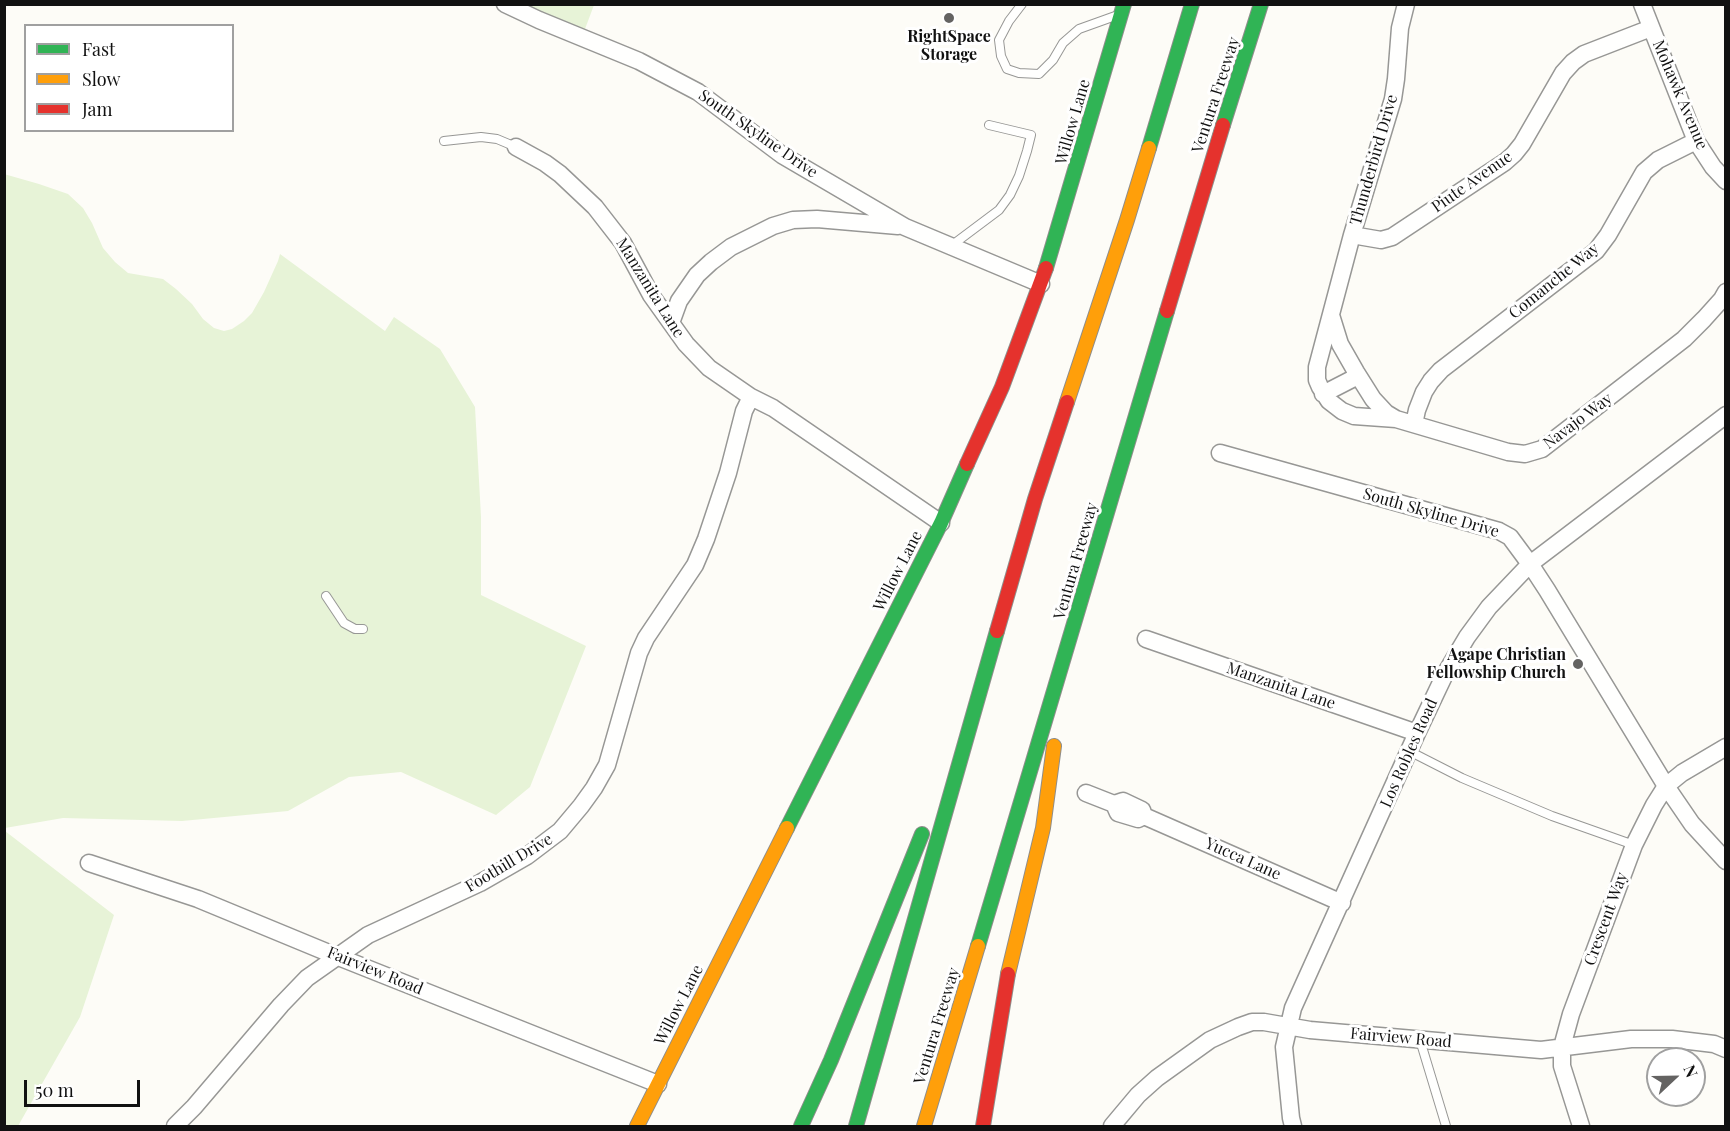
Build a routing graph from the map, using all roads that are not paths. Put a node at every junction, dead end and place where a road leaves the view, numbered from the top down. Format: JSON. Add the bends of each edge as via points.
{"nodes":[{"id":1,"x":505,"y":4,"type":"edge"},
{"id":2,"x":1022,"y":4,"type":"edge"},
{"id":3,"x":1192,"y":4,"type":"edge"},
{"id":4,"x":1261,"y":4,"type":"edge"},
{"id":5,"x":1406,"y":4,"type":"edge"},
{"id":6,"x":1642,"y":4,"type":"edge"},
{"id":7,"x":1123,"y":9,"type":"edge"},
{"id":8,"x":1652,"y":28,"type":"junction"},
{"id":9,"x":989,"y":125,"type":"dead end"},
{"id":10,"x":444,"y":141,"type":"dead end"},
{"id":11,"x":1696,"y":141,"type":"junction"},
{"id":12,"x":516,"y":147,"type":"joint"},
{"id":13,"x":1725,"y":181,"type":"edge"},
{"id":14,"x":905,"y":227,"type":"junction"},
{"id":15,"x":1352,"y":235,"type":"junction"},
{"id":16,"x":950,"y":246,"type":"junction"},
{"id":17,"x":1041,"y":284,"type":"junction"},
{"id":18,"x":1725,"y":292,"type":"edge"},
{"id":19,"x":1331,"y":314,"type":"junction"},
{"id":20,"x":671,"y":323,"type":"junction"},
{"id":21,"x":1358,"y":376,"type":"junction"},
{"id":22,"x":1323,"y":394,"type":"junction"},
{"id":23,"x":751,"y":397,"type":"junction"},
{"id":24,"x":1725,"y":415,"type":"edge"},
{"id":25,"x":1396,"y":419,"type":"junction"},
{"id":26,"x":1414,"y":424,"type":"junction"},
{"id":27,"x":1220,"y":453,"type":"dead end"},
{"id":28,"x":1035,"y":499,"type":"junction"},
{"id":29,"x":941,"y":523,"type":"junction"},
{"id":30,"x":1530,"y":564,"type":"junction"},
{"id":31,"x":326,"y":596,"type":"dead end"},
{"id":32,"x":363,"y":629,"type":"dead end"},
{"id":33,"x":1146,"y":639,"type":"dead end"},
{"id":34,"x":1065,"y":657,"type":"junction"},
{"id":35,"x":962,"y":704,"type":"dead end"},
{"id":36,"x":1417,"y":733,"type":"junction"},
{"id":37,"x":1725,"y":747,"type":"edge"},
{"id":38,"x":1409,"y":752,"type":"junction"},
{"id":39,"x":1666,"y":786,"type":"junction"},
{"id":40,"x":1086,"y":793,"type":"dead end"},
{"id":41,"x":928,"y":816,"type":"dead end"},
{"id":42,"x":1634,"y":844,"type":"junction"},
{"id":43,"x":1725,"y":861,"type":"edge"},
{"id":44,"x":89,"y":863,"type":"dead end"},
{"id":45,"x":1342,"y":903,"type":"junction"},
{"id":46,"x":336,"y":956,"type":"junction"},
{"id":47,"x":1288,"y":1025,"type":"junction"},
{"id":48,"x":1420,"y":1040,"type":"junction"},
{"id":49,"x":1562,"y":1047,"type":"junction"},
{"id":50,"x":1725,"y":1049,"type":"edge"},
{"id":51,"x":658,"y":1084,"type":"junction"},
{"id":52,"x":175,"y":1126,"type":"edge"},
{"id":53,"x":637,"y":1126,"type":"edge"},
{"id":54,"x":801,"y":1126,"type":"edge"},
{"id":55,"x":856,"y":1126,"type":"edge"},
{"id":56,"x":924,"y":1126,"type":"edge"},
{"id":57,"x":983,"y":1126,"type":"edge"},
{"id":58,"x":1112,"y":1126,"type":"edge"},
{"id":59,"x":1293,"y":1126,"type":"edge"},
{"id":60,"x":1446,"y":1126,"type":"edge"},
{"id":61,"x":1581,"y":1126,"type":"edge"}],
"edges":[{"from":1,"to":14,"type":"street","name":"South Skyline Drive","via":[[639,61],[698,92],[782,155]]},
{"from":2,"to":7,"type":"lane","via":[[999,40],[1001,56],[1007,69],[1039,74],[1079,29]]},
{"from":3,"to":28,"type":"main road","via":[[1127,220]]},
{"from":4,"to":34,"type":"main road","name":"Ventura Freeway"},
{"from":5,"to":15,"type":"street","name":"Thunderbird Drive","via":[[1393,99]]},
{"from":6,"to":8,"type":"street","name":"Mohawk Avenue"},
{"from":7,"to":17,"type":"main road","name":"Willow Lane"},
{"from":8,"to":11,"type":"street","name":"Mohawk Avenue"},
{"from":8,"to":15,"type":"street","name":"Piute Avenue","via":[[1584,54],[1574,62],[1563,73],[1522,144],[1505,162],[1392,237],[1382,240]]},
{"from":9,"to":16,"type":"lane","via":[[1031,135],[1024,159],[1010,195],[999,210]]},
{"from":10,"to":12,"type":"lane","name":"Manzanita Lane","via":[[481,137]]},
{"from":11,"to":13,"type":"street","name":"Mohawk Avenue"},
{"from":11,"to":26,"type":"street","name":"Comanche Way","via":[[1658,160],[1644,172],[1596,250],[1441,370],[1424,392]]},
{"from":12,"to":20,"type":"street","name":"Manzanita Lane","via":[[560,174],[595,207],[623,243]]},
{"from":14,"to":16,"type":"street","name":"South Skyline Drive"},
{"from":14,"to":20,"type":"street","via":[[817,219],[773,226],[731,248],[697,275],[679,300]]},
{"from":15,"to":19,"type":"street","name":"Thunderbird Drive"},
{"from":16,"to":17,"type":"street","name":"South Skyline Drive"},
{"from":17,"to":29,"type":"main road","name":"Willow Lane","via":[[1002,387]]},
{"from":18,"to":26,"type":"street","name":"Navajo Way","via":[[1684,339],[1542,449],[1525,454],[1508,452]]},
{"from":19,"to":21,"type":"street","via":[[1340,344]]},
{"from":19,"to":22,"type":"street","name":"Thunderbird Drive","via":[[1317,368]]},
{"from":20,"to":23,"type":"street","name":"Manzanita Lane","via":[[709,368]]},
{"from":21,"to":22,"type":"street"},
{"from":21,"to":25,"type":"street","name":"Navajo Way","via":[[1373,399]]},
{"from":22,"to":25,"type":"street","name":"Navajo Way","via":[[1354,416]]},
{"from":23,"to":29,"type":"street","name":"Manzanita Lane"},
{"from":23,"to":46,"type":"street","name":"Foothill Drive","via":[[706,539],[695,565],[646,638],[607,765],[581,806],[560,831],[526,856],[480,883],[368,934]]},
{"from":24,"to":30,"type":"street","name":"Los Robles Road"},
{"from":25,"to":26,"type":"street","name":"Navajo Way"},
{"from":27,"to":30,"type":"street","name":"South Skyline Drive","via":[[1499,531],[1510,537]]},
{"from":28,"to":35,"type":"main road","via":[[1010,547]]},
{"from":28,"to":55,"type":"main road"},
{"from":29,"to":51,"type":"main road","name":"Willow Lane"},
{"from":30,"to":36,"type":"street","name":"Los Robles Road","via":[[1467,637]]},
{"from":30,"to":39,"type":"street","name":"South Skyline Drive"},
{"from":31,"to":32,"type":"lane","via":[[344,623]]},
{"from":33,"to":36,"type":"street","name":"Manzanita Lane"},
{"from":34,"to":56,"type":"main road","name":"Ventura Freeway"},
{"from":34,"to":57,"type":"main road","via":[[1043,828],[1006,982]]},
{"from":36,"to":38,"type":"street","name":"Los Robles Road"},
{"from":37,"to":39,"type":"street","name":"Crescent Way"},
{"from":38,"to":42,"type":"lane","via":[[1552,816]]},
{"from":38,"to":45,"type":"street","name":"Los Robles Road"},
{"from":39,"to":42,"type":"street","name":"Crescent Way"},
{"from":39,"to":43,"type":"street","name":"South Skyline Drive","via":[[1692,824]]},
{"from":40,"to":45,"type":"street","name":"Yucca Lane","via":[[1114,804],[1123,801],[1142,810],[1144,816]]},
{"from":41,"to":54,"type":"main road"},
{"from":42,"to":49,"type":"street","name":"Crescent Way"},
{"from":44,"to":46,"type":"street","name":"Fairview Road","via":[[198,900]]},
{"from":45,"to":47,"type":"street","name":"Los Robles Road"},
{"from":46,"to":51,"type":"street","name":"Fairview Road"},
{"from":46,"to":52,"type":"street","name":"Foothill Drive","via":[[281,1005]]},
{"from":47,"to":48,"type":"street","name":"Fairview Road"},
{"from":47,"to":58,"type":"street","name":"Fairview Road","via":[[1252,1022],[1210,1040],[1157,1078]]},
{"from":47,"to":59,"type":"street","name":"Los Robles Road","via":[[1284,1047]]},
{"from":48,"to":49,"type":"street","name":"Fairview Road","via":[[1541,1050]]},
{"from":48,"to":60,"type":"lane"},
{"from":49,"to":50,"type":"street","name":"Fairview Road","via":[[1630,1039],[1672,1039]]},
{"from":49,"to":61,"type":"street","name":"Crescent Way","via":[[1562,1066]]},
{"from":51,"to":53,"type":"main road","name":"Willow Lane"}]}
